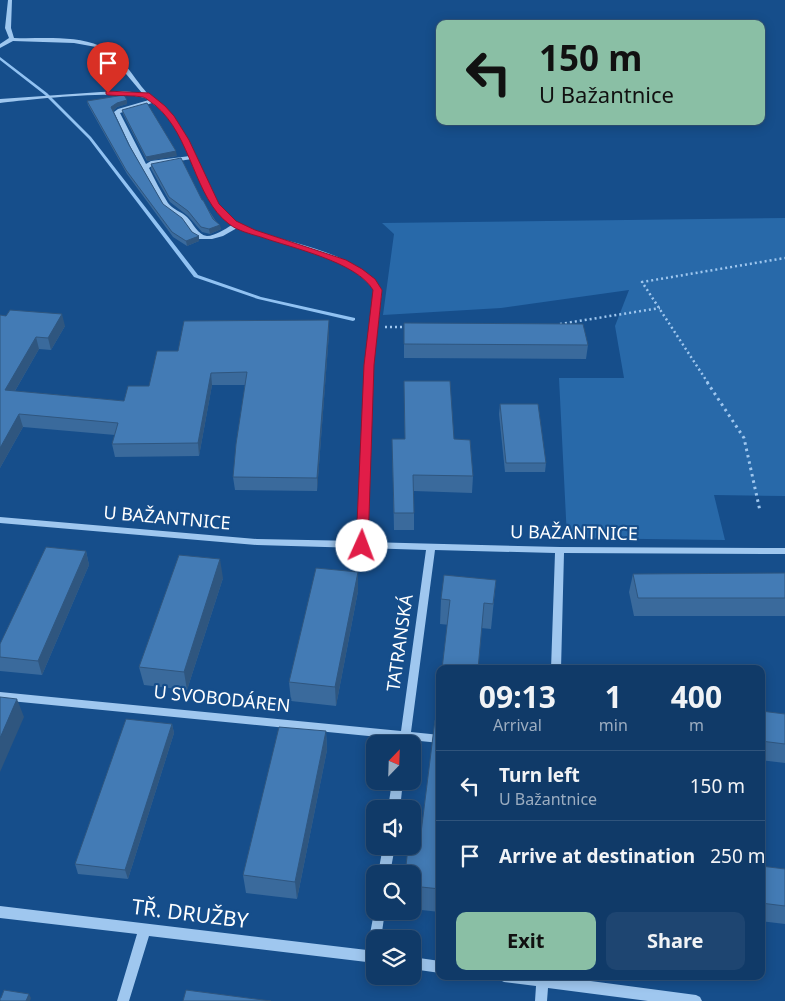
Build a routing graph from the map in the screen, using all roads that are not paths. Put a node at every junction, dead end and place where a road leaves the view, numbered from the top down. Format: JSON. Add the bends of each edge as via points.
{"nodes":[{"id":1,"x":10,"y":0,"type":"edge"},
{"id":2,"x":12,"y":39,"type":"junction"},
{"id":3,"x":0,"y":46,"type":"edge"},
{"id":4,"x":146,"y":95,"type":"junction"},
{"id":5,"x":41,"y":98,"type":"joint"},
{"id":6,"x":0,"y":101,"type":"edge"},
{"id":7,"x":152,"y":101,"type":"junction"},
{"id":8,"x":194,"y":157,"type":"junction"},
{"id":9,"x":146,"y":167,"type":"junction"},
{"id":10,"x":238,"y":225,"type":"junction"},
{"id":11,"x":0,"y":520,"type":"edge"},
{"id":12,"x":362,"y":546,"type":"junction"},
{"id":13,"x":431,"y":547,"type":"junction"},
{"id":14,"x":560,"y":550,"type":"junction"},
{"id":15,"x":785,"y":551,"type":"edge"},
{"id":16,"x":556,"y":665,"type":"edge"},
{"id":17,"x":0,"y":696,"type":"edge"},
{"id":18,"x":367,"y":735,"type":"edge"},
{"id":19,"x":406,"y":735,"type":"edge"},
{"id":20,"x":436,"y":738,"type":"edge"},
{"id":21,"x":421,"y":739,"type":"edge"},
{"id":22,"x":0,"y":912,"type":"edge"},
{"id":23,"x":145,"y":929,"type":"junction"},
{"id":24,"x":366,"y":956,"type":"edge"},
{"id":25,"x":421,"y":964,"type":"edge"},
{"id":26,"x":436,"y":966,"type":"edge"},
{"id":27,"x":542,"y":980,"type":"edge"},
{"id":28,"x":549,"y":980,"type":"edge"},
{"id":29,"x":123,"y":1001,"type":"edge"},
{"id":30,"x":541,"y":1001,"type":"edge"},
{"id":31,"x":696,"y":1001,"type":"edge"}],
"edges":[{"from":1,"to":2,"type":"street","via":[[8,28]]},
{"from":2,"to":3,"type":"street"},
{"from":2,"to":4,"type":"street","via":[[82,42],[98,46],[110,52]]},
{"from":4,"to":5,"type":"street","via":[[108,93]]},
{"from":4,"to":7,"type":"street"},
{"from":5,"to":6,"type":"street"},
{"from":7,"to":8,"type":"street","via":[[171,117]]},
{"from":7,"to":9,"type":"street","via":[[117,112]]},
{"from":8,"to":9,"type":"street","via":[[151,163]]},
{"from":8,"to":10,"type":"street","via":[[216,205]]},
{"from":9,"to":10,"type":"street","via":[[167,207],[177,210],[196,234],[210,240]]},
{"from":10,"to":12,"type":"street","via":[[342,262],[359,270],[378,290],[369,365]]},
{"from":11,"to":12,"type":"street","name":"U BAŽANTNICE","via":[[257,542]]},
{"from":12,"to":13,"type":"street","name":"U BAŽANTNICE"},
{"from":13,"to":14,"type":"street","name":"U BAŽANTNICE"},
{"from":13,"to":19,"type":"street","name":"TATRANSKÁ"},
{"from":14,"to":15,"type":"street","name":"U BAŽANTNICE"},
{"from":14,"to":16,"type":"street"},
{"from":17,"to":18,"type":"street","name":"U SVOBODÁREN"},
{"from":20,"to":21,"type":"street","name":"U SVOBODÁREN"},
{"from":22,"to":23,"type":"street","name":"TŘ. DRUŽBY"},
{"from":23,"to":24,"type":"street","name":"TŘ. DRUŽBY"},
{"from":23,"to":29,"type":"street"},
{"from":25,"to":26,"type":"street"},
{"from":27,"to":30,"type":"street"},
{"from":28,"to":31,"type":"street"}]}
